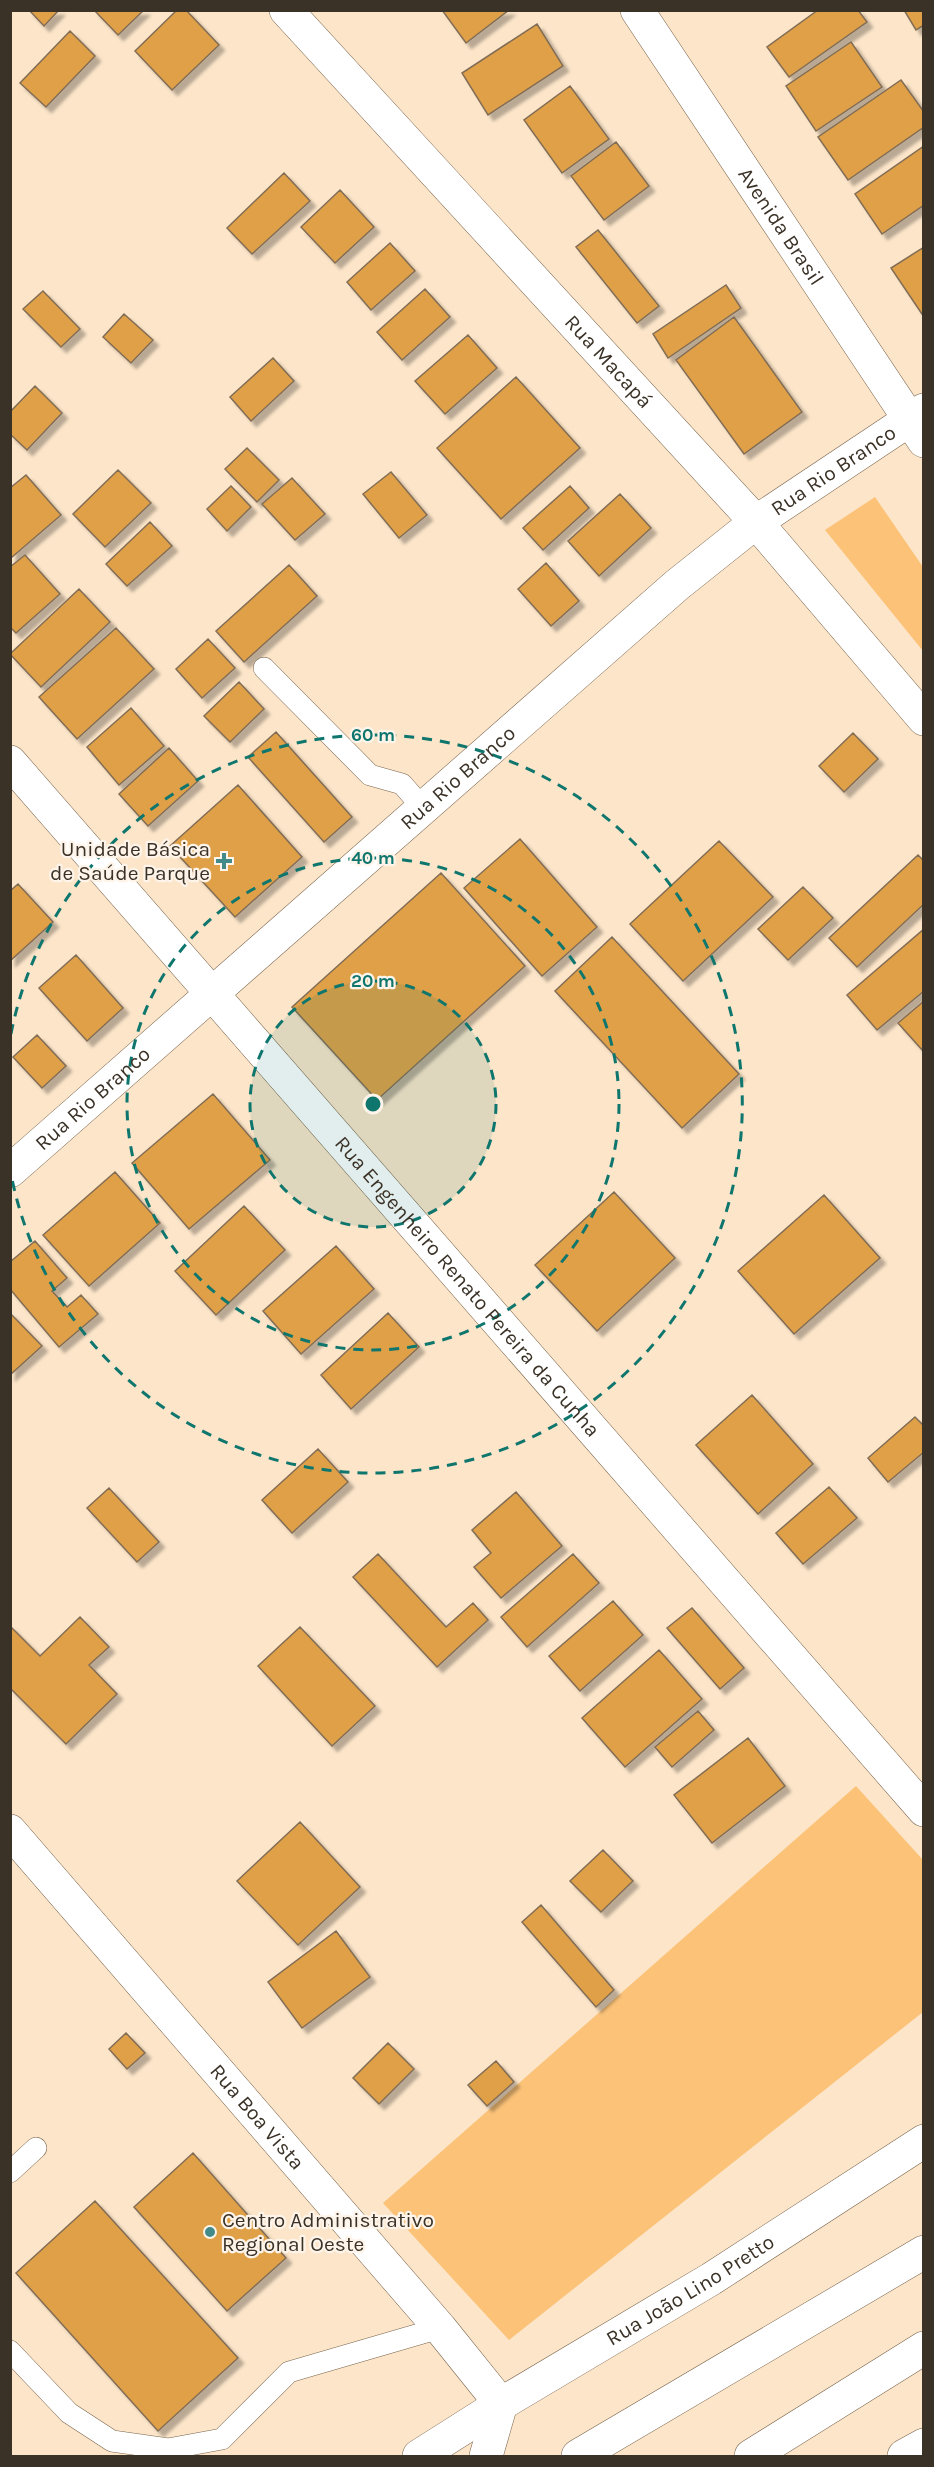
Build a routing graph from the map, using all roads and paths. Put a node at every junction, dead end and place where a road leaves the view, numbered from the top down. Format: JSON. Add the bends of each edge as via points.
{"nodes":[{"id":1,"x":286,"y":10,"type":"edge"},
{"id":2,"x":637,"y":10,"type":"edge"},
{"id":3,"x":919,"y":424,"type":"edge"},
{"id":4,"x":756,"y":522,"type":"junction"},
{"id":5,"x":264,"y":668,"type":"dead end"},
{"id":6,"x":924,"y":719,"type":"edge"},
{"id":7,"x":10,"y":762,"type":"edge"},
{"id":8,"x":423,"y":808,"type":"junction"},
{"id":9,"x":211,"y":994,"type":"junction"},
{"id":10,"x":10,"y":1171,"type":"edge"},
{"id":11,"x":924,"y":1810,"type":"edge"},
{"id":12,"x":10,"y":1831,"type":"edge"},
{"id":13,"x":924,"y":2141,"type":"edge"},
{"id":14,"x":36,"y":2148,"type":"dead end"},
{"id":15,"x":10,"y":2172,"type":"edge"},
{"id":16,"x":924,"y":2252,"type":"edge"},
{"id":17,"x":440,"y":2328,"type":"junction"},
{"id":18,"x":924,"y":2348,"type":"edge"},
{"id":19,"x":10,"y":2351,"type":"edge"},
{"id":20,"x":501,"y":2403,"type":"junction"},
{"id":21,"x":924,"y":2445,"type":"edge"},
{"id":22,"x":419,"y":2457,"type":"edge"},
{"id":23,"x":486,"y":2457,"type":"edge"},
{"id":24,"x":578,"y":2457,"type":"edge"},
{"id":25,"x":751,"y":2457,"type":"edge"},
{"id":26,"x":904,"y":2457,"type":"edge"}],
"edges":[{"from":1,"to":4,"type":"main road","name":"Rua Macapá"},
{"from":2,"to":3,"type":"main road","name":"Avenida Brasil"},
{"from":3,"to":4,"type":"main road","name":"Rua Rio Branco"},
{"from":4,"to":6,"type":"main road","name":"Rua Macapá"},
{"from":4,"to":8,"type":"main road","name":"Rua Rio Branco","via":[[677,585]]},
{"from":5,"to":8,"type":"lane","via":[[370,775],[402,784]]},
{"from":7,"to":9,"type":"main road","name":"Rua Engenheiro Renato Pereira da Cunha"},
{"from":8,"to":9,"type":"main road","name":"Rua Rio Branco"},
{"from":9,"to":10,"type":"main road","name":"Rua Rio Branco"},
{"from":9,"to":11,"type":"main road","name":"Rua Engenheiro Renato Pereira da Cunha"},
{"from":12,"to":17,"type":"main road","name":"Rua Boa Vista"},
{"from":13,"to":20,"type":"main road","name":"Rua João Lino Pretto","via":[[711,2279]]},
{"from":14,"to":15,"type":"lane"},
{"from":16,"to":24,"type":"main road"},
{"from":17,"to":19,"type":"lane","via":[[289,2372],[222,2439],[168,2449],[112,2441],[69,2413]]},
{"from":17,"to":20,"type":"main road","name":"Rua Boa Vista"},
{"from":18,"to":25,"type":"main road"},
{"from":20,"to":22,"type":"main road","name":"Rua João Lino Pretto"},
{"from":20,"to":23,"type":"main road"},
{"from":21,"to":26,"type":"main road"}]}
